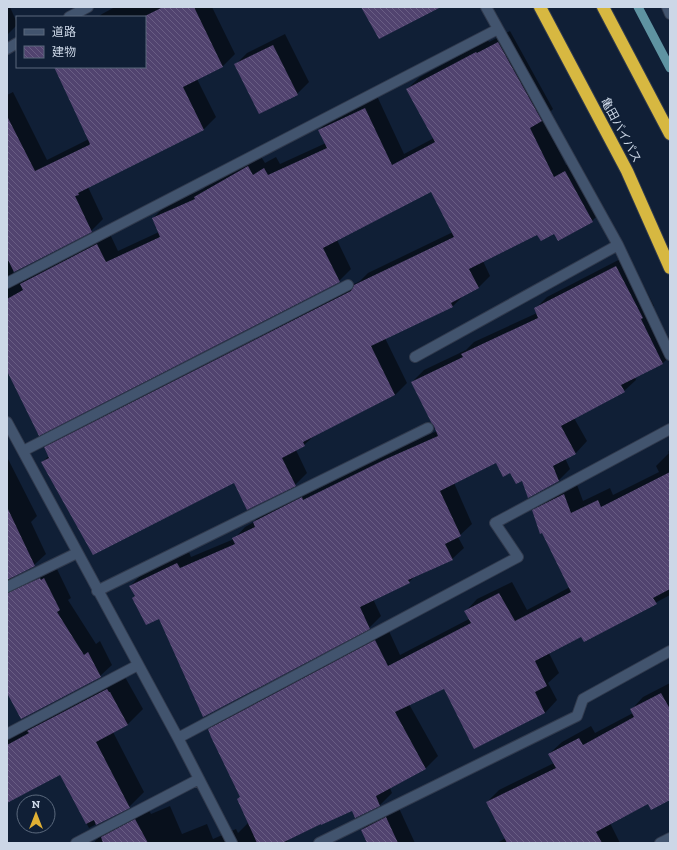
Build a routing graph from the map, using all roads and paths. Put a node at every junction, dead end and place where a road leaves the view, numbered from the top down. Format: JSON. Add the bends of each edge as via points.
{"nodes":[{"id":1,"x":88,"y":7,"type":"edge"},
{"id":2,"x":486,"y":7,"type":"edge"},
{"id":3,"x":540,"y":7,"type":"edge"},
{"id":4,"x":603,"y":7,"type":"edge"},
{"id":5,"x":667,"y":7,"type":"edge"},
{"id":6,"x":670,"y":14,"type":"edge"},
{"id":7,"x":71,"y":16,"type":"edge"},
{"id":8,"x":498,"y":28,"type":"junction"},
{"id":9,"x":16,"y":44,"type":"edge"},
{"id":10,"x":7,"y":48,"type":"edge"},
{"id":11,"x":670,"y":134,"type":"edge"},
{"id":12,"x":618,"y":245,"type":"junction"},
{"id":13,"x":670,"y":268,"type":"edge"},
{"id":14,"x":7,"y":283,"type":"edge"},
{"id":15,"x":348,"y":285,"type":"dead end"},
{"id":16,"x":670,"y":354,"type":"edge"},
{"id":17,"x":415,"y":357,"type":"dead end"},
{"id":18,"x":7,"y":422,"type":"edge"},
{"id":19,"x":428,"y":428,"type":"dead end"},
{"id":20,"x":670,"y":429,"type":"edge"},
{"id":21,"x":12,"y":441,"type":"edge"},
{"id":22,"x":23,"y":451,"type":"junction"},
{"id":23,"x":77,"y":553,"type":"junction"},
{"id":24,"x":7,"y":587,"type":"edge"},
{"id":25,"x":97,"y":591,"type":"junction"},
{"id":26,"x":670,"y":652,"type":"edge"},
{"id":27,"x":138,"y":665,"type":"junction"},
{"id":28,"x":7,"y":734,"type":"edge"},
{"id":29,"x":178,"y":738,"type":"junction"},
{"id":30,"x":199,"y":779,"type":"junction"},
{"id":31,"x":670,"y":838,"type":"edge"},
{"id":32,"x":76,"y":843,"type":"edge"},
{"id":33,"x":232,"y":843,"type":"edge"},
{"id":34,"x":319,"y":843,"type":"edge"},
{"id":35,"x":660,"y":843,"type":"edge"}],
"edges":[{"from":1,"to":7,"type":"street"},
{"from":2,"to":8,"type":"street"},
{"from":3,"to":13,"type":"highway","name":"亀田バイパス","via":[[627,171]]},
{"from":4,"to":11,"type":"highway"},
{"from":5,"to":6,"type":"street"},
{"from":8,"to":12,"type":"street"},
{"from":8,"to":14,"type":"street"},
{"from":9,"to":10,"type":"street"},
{"from":12,"to":16,"type":"street"},
{"from":12,"to":17,"type":"street"},
{"from":15,"to":22,"type":"street"},
{"from":18,"to":21,"type":"street"},
{"from":19,"to":25,"type":"street"},
{"from":20,"to":29,"type":"street","via":[[495,523],[518,557]]},
{"from":21,"to":22,"type":"street"},
{"from":22,"to":23,"type":"street"},
{"from":23,"to":24,"type":"street"},
{"from":23,"to":25,"type":"street"},
{"from":25,"to":27,"type":"street"},
{"from":26,"to":34,"type":"street","via":[[583,699],[576,716]]},
{"from":27,"to":28,"type":"street"},
{"from":27,"to":29,"type":"street"},
{"from":29,"to":30,"type":"street"},
{"from":30,"to":32,"type":"street"},
{"from":30,"to":33,"type":"street"},
{"from":31,"to":35,"type":"street"}]}
